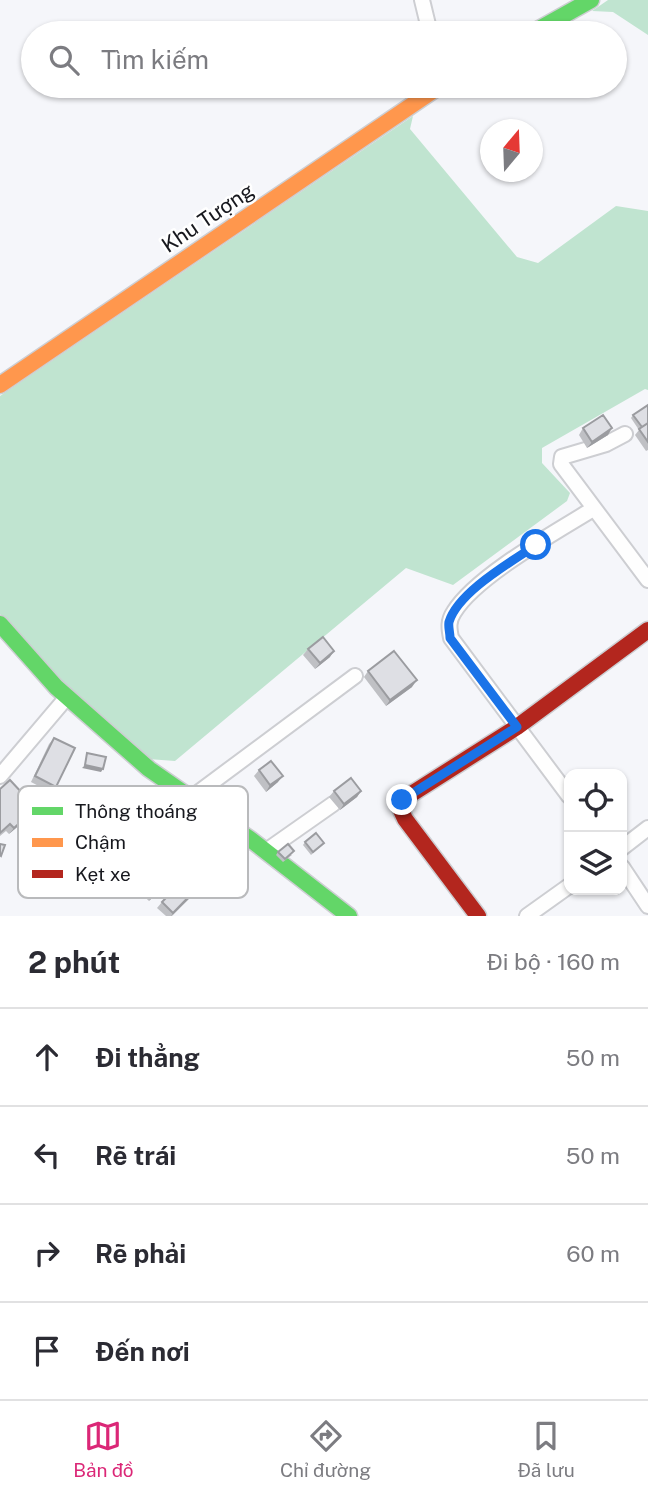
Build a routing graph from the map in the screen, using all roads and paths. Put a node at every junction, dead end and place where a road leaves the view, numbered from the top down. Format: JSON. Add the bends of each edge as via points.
{"nodes":[{"id":1,"x":422,"y":0,"type":"edge"},
{"id":2,"x":591,"y":0,"type":"edge"},
{"id":3,"x":427,"y":21,"type":"edge"},
{"id":4,"x":553,"y":21,"type":"edge"},
{"id":5,"x":422,"y":98,"type":"edge"},
{"id":6,"x":0,"y":385,"type":"edge"},
{"id":7,"x":625,"y":434,"type":"dead end"},
{"id":8,"x":593,"y":509,"type":"junction"},
{"id":9,"x":648,"y":580,"type":"edge"},
{"id":10,"x":0,"y":624,"type":"edge"},
{"id":11,"x":648,"y":630,"type":"edge"},
{"id":12,"x":355,"y":676,"type":"dead end"},
{"id":13,"x":67,"y":697,"type":"junction"},
{"id":14,"x":517,"y":727,"type":"junction"},
{"id":15,"x":0,"y":776,"type":"edge"},
{"id":16,"x":174,"y":786,"type":"edge"},
{"id":17,"x":207,"y":786,"type":"edge"},
{"id":18,"x":564,"y":789,"type":"edge"},
{"id":19,"x":333,"y":804,"type":"dead end"},
{"id":20,"x":648,"y":828,"type":"edge"},
{"id":21,"x":248,"y":838,"type":"edge"},
{"id":22,"x":627,"y":844,"type":"edge"},
{"id":23,"x":266,"y":851,"type":"junction"},
{"id":24,"x":627,"y":874,"type":"edge"},
{"id":25,"x":564,"y":890,"type":"edge"},
{"id":26,"x":648,"y":906,"type":"edge"},
{"id":27,"x":349,"y":916,"type":"edge"},
{"id":28,"x":478,"y":916,"type":"edge"},
{"id":29,"x":527,"y":916,"type":"edge"}],
"edges":[{"from":1,"to":3,"type":"street"},
{"from":2,"to":4,"type":"street"},
{"from":5,"to":6,"type":"street","name":"Khu Tượng"},
{"from":7,"to":8,"type":"street","via":[[562,457],[561,464]]},
{"from":8,"to":9,"type":"street"},
{"from":8,"to":14,"type":"street","via":[[478,587],[453,612],[448,624],[450,638]]},
{"from":10,"to":13,"type":"street"},
{"from":11,"to":14,"type":"street"},
{"from":12,"to":17,"type":"street"},
{"from":13,"to":15,"type":"street"},
{"from":13,"to":16,"type":"street"},
{"from":14,"to":18,"type":"street"},
{"from":14,"to":28,"type":"street","via":[[402,800],[400,808]]},
{"from":19,"to":23,"type":"street"},
{"from":20,"to":22,"type":"street"},
{"from":21,"to":23,"type":"street"},
{"from":23,"to":27,"type":"street"},
{"from":24,"to":26,"type":"street"},
{"from":25,"to":29,"type":"street"}]}
